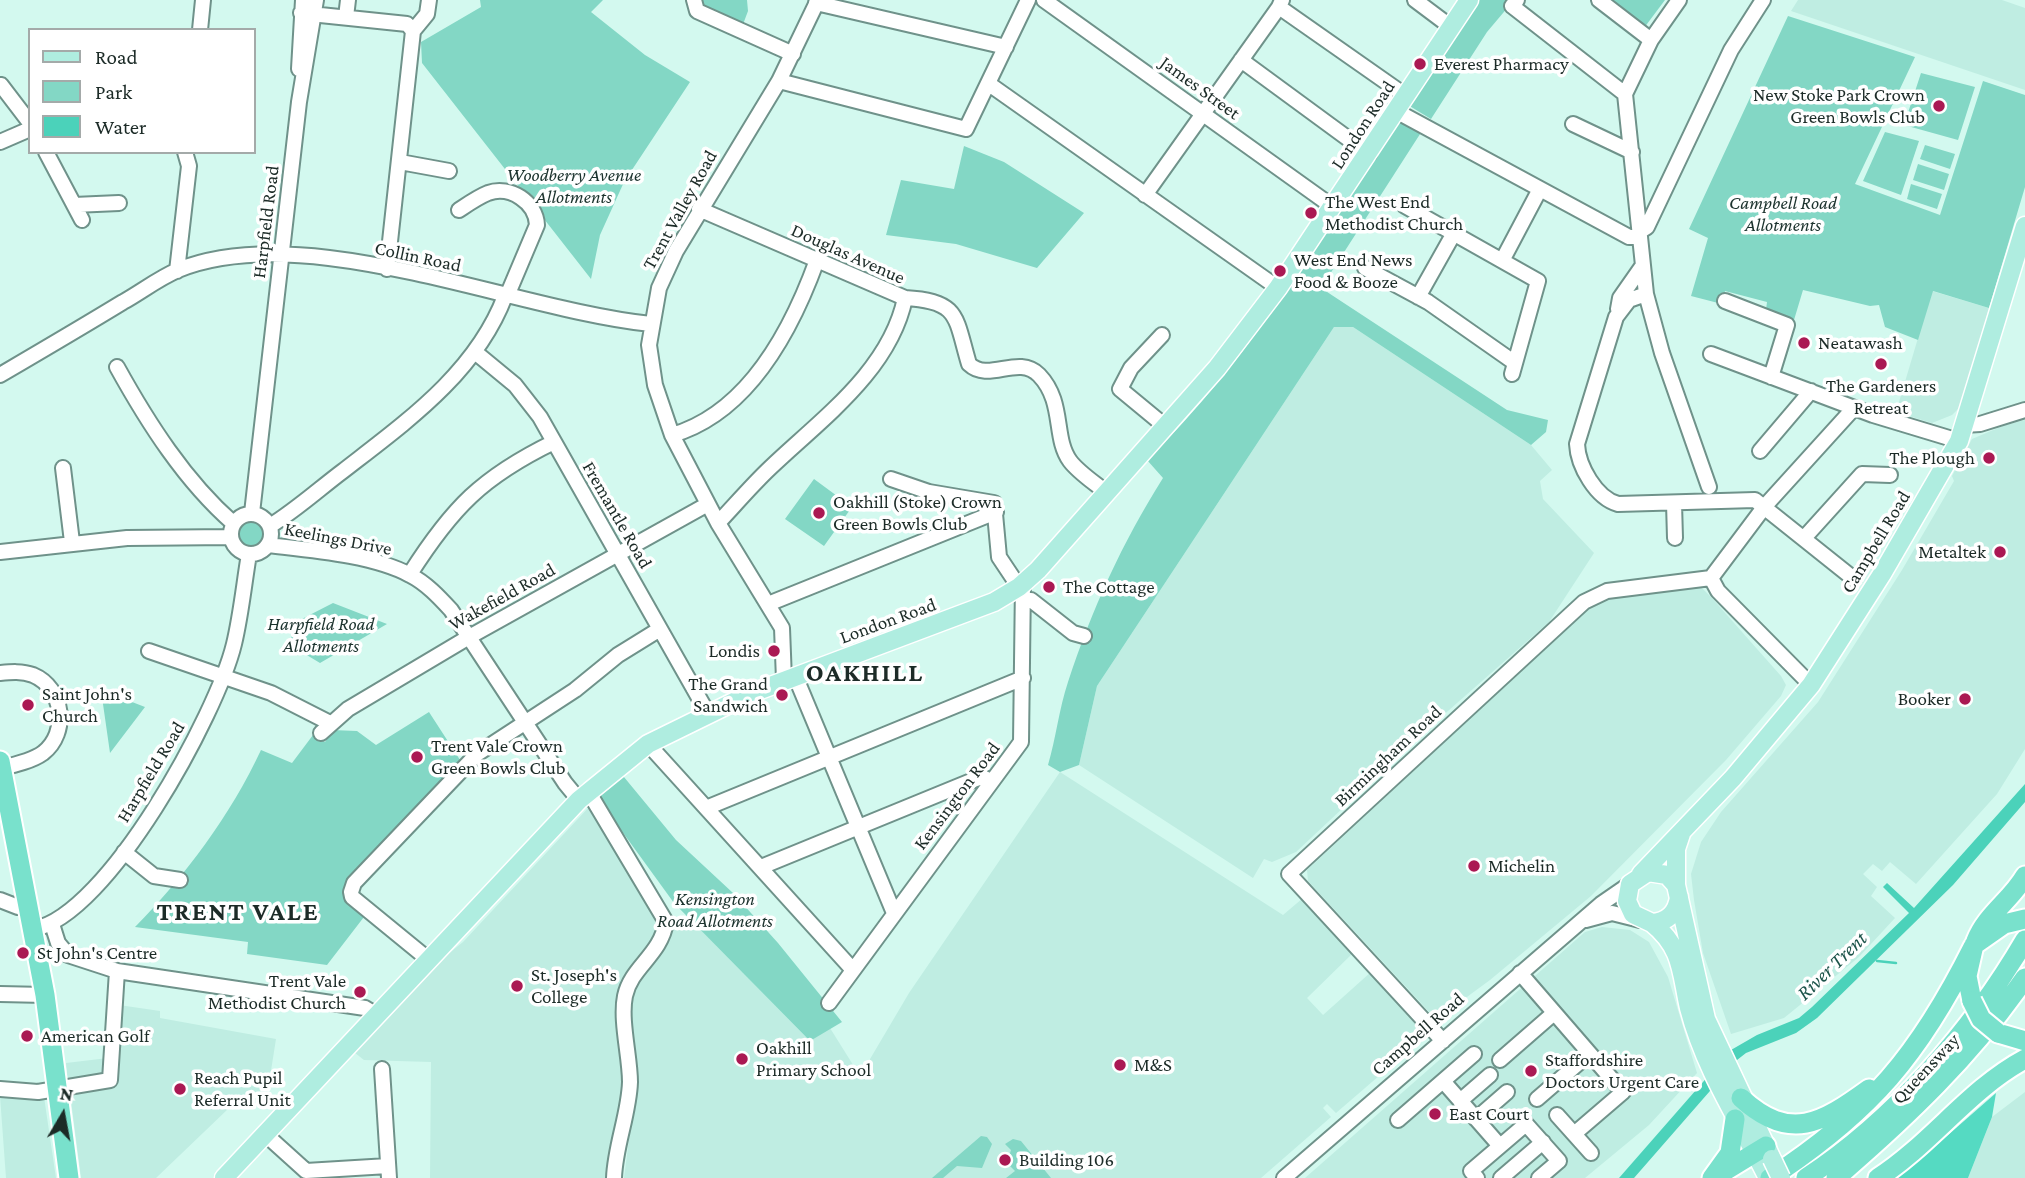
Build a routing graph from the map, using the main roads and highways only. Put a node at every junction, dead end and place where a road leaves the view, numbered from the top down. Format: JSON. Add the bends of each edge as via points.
{"nodes":[{"id":1,"x":1469,"y":0,"type":"edge"},
{"id":2,"x":2025,"y":226,"type":"edge"},
{"id":3,"x":1,"y":765,"type":"edge"},
{"id":4,"x":4,"y":807,"type":"edge"},
{"id":5,"x":1681,"y":834,"type":"junction"},
{"id":6,"x":2025,"y":876,"type":"edge"},
{"id":7,"x":1635,"y":879,"type":"junction"},
{"id":8,"x":1677,"y":891,"type":"junction"},
{"id":9,"x":2025,"y":919,"type":"edge"},
{"id":10,"x":1647,"y":922,"type":"junction"},
{"id":11,"x":2025,"y":940,"type":"edge"},
{"id":12,"x":1974,"y":946,"type":"junction"},
{"id":13,"x":2025,"y":978,"type":"edge"},
{"id":14,"x":2025,"y":1041,"type":"edge"},
{"id":15,"x":1714,"y":1058,"type":"junction"},
{"id":16,"x":1906,"y":1059,"type":"junction"},
{"id":17,"x":2025,"y":1059,"type":"edge"},
{"id":18,"x":1736,"y":1104,"type":"junction"},
{"id":19,"x":1765,"y":1163,"type":"edge"},
{"id":20,"x":69,"y":1178,"type":"edge"},
{"id":21,"x":224,"y":1178,"type":"edge"},
{"id":22,"x":1713,"y":1178,"type":"edge"},
{"id":23,"x":1781,"y":1178,"type":"edge"},
{"id":24,"x":1806,"y":1178,"type":"edge"},
{"id":25,"x":1836,"y":1178,"type":"edge"},
{"id":26,"x":1878,"y":1178,"type":"edge"}],
"edges":[{"from":1,"to":21,"type":"main road","name":"London Road","via":[[1278,288],[1217,368],[1022,590],[707,712],[648,744],[584,796]]},
{"from":2,"to":5,"type":"main road","name":"Campbell Road","via":[[1961,433],[1882,574],[1811,685]]},
{"from":3,"to":4,"type":"highway"},
{"from":4,"to":20,"type":"highway","via":[[29,905],[43,927],[45,995]]},
{"from":5,"to":7,"type":"main road","name":"Campbell Road"},
{"from":5,"to":8,"type":"main road","via":[[1675,849]]},
{"from":6,"to":12,"type":"highway","via":[[1982,926]]},
{"from":7,"to":8,"type":"main road","via":[[1659,872]]},
{"from":7,"to":10,"type":"main road","via":[[1628,906]]},
{"from":8,"to":10,"type":"main road","via":[[1674,912],[1668,919]]},
{"from":8,"to":15,"type":"main road"},
{"from":9,"to":12,"type":"highway","via":[[2004,925]]},
{"from":10,"to":15,"type":"main road","via":[[1668,935],[1675,947],[1690,1012]]},
{"from":11,"to":24,"type":"highway","name":"Queensway","via":[[1996,985],[1933,1064],[1873,1123]]},
{"from":12,"to":14,"type":"highway","bridge":true,"via":[[1967,976],[1980,1019],[1998,1033]]},
{"from":12,"to":16,"type":"highway","via":[[1944,1005]]},
{"from":13,"to":25,"type":"highway","name":"Queensway","via":[[1951,1072]]},
{"from":15,"to":18,"type":"main road"},
{"from":16,"to":18,"type":"highway","via":[[1867,1091],[1812,1123],[1770,1120]]},
{"from":16,"to":19,"type":"highway","via":[[1877,1095],[1844,1125]]},
{"from":17,"to":26,"type":"highway","via":[[1993,1080],[1927,1142]]},
{"from":18,"to":19,"type":"main road"},
{"from":18,"to":22,"type":"highway","via":[[1730,1153]]},
{"from":19,"to":22,"type":"highway"},
{"from":19,"to":23,"type":"main road","bridge":true}]}
